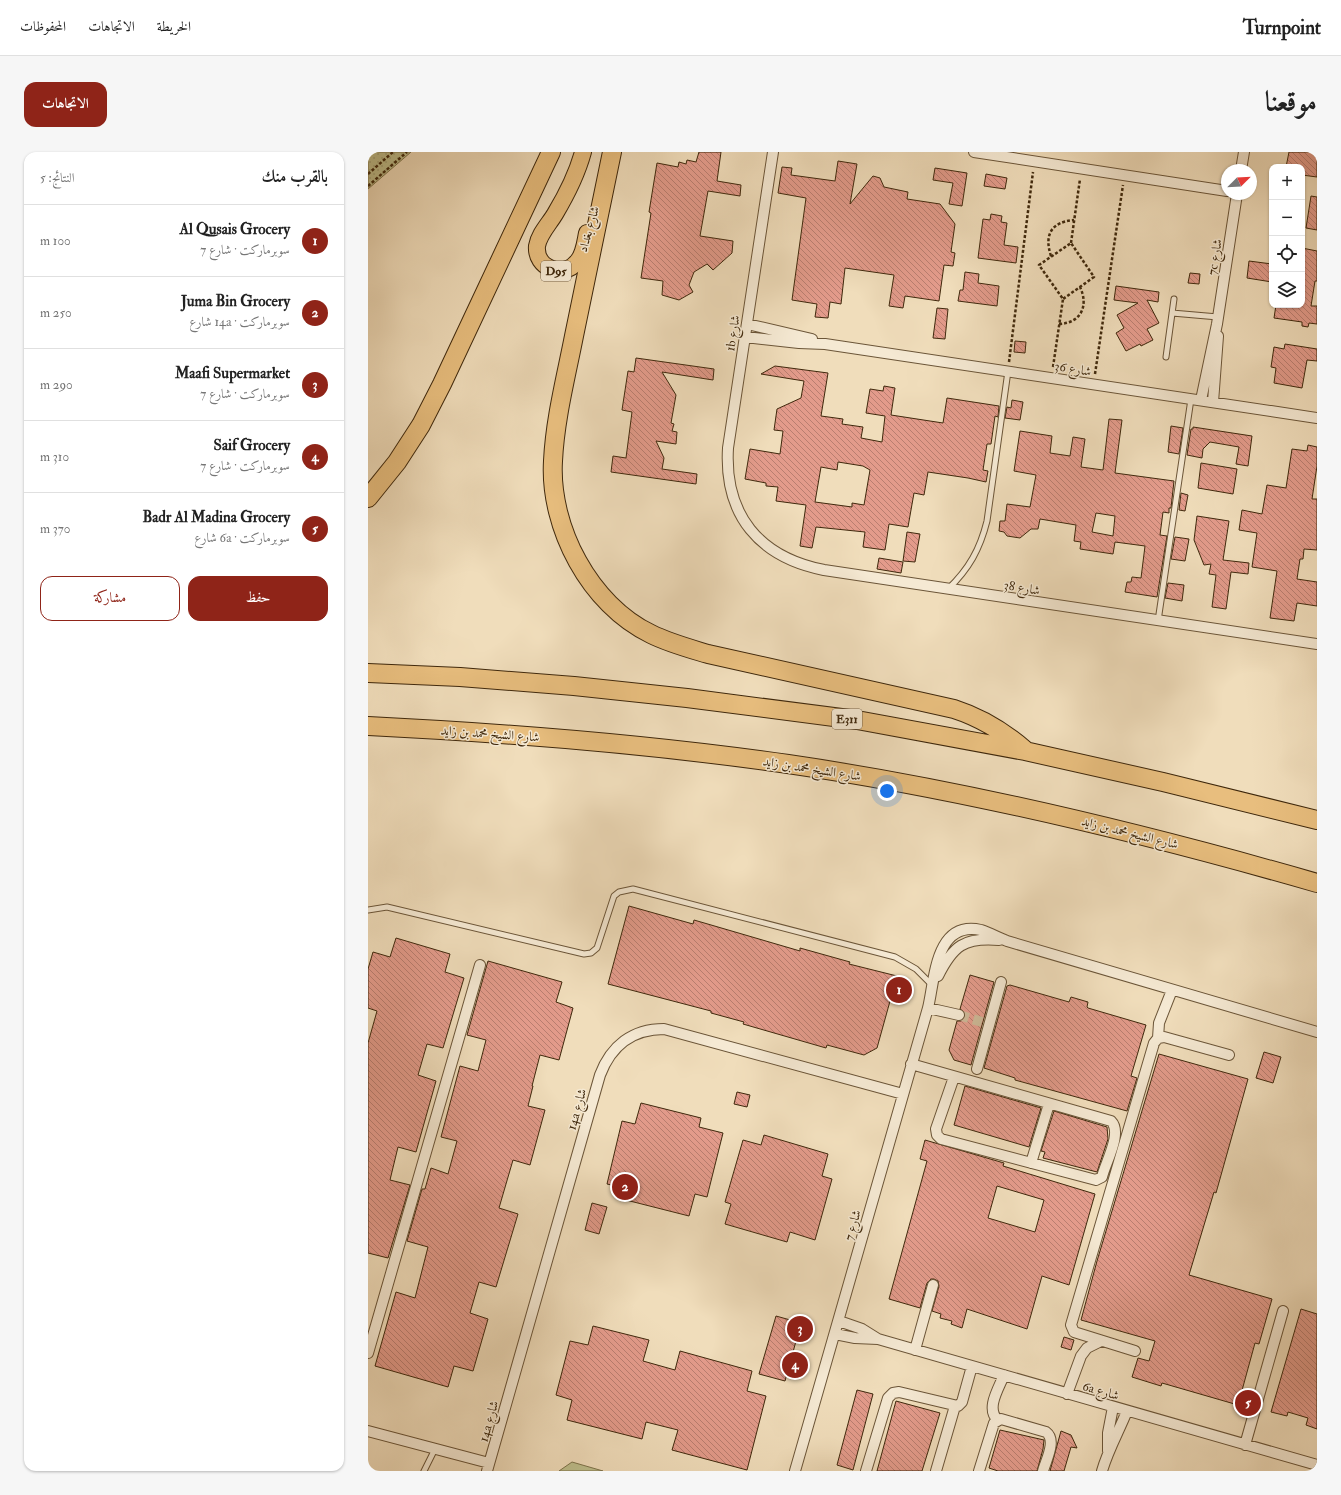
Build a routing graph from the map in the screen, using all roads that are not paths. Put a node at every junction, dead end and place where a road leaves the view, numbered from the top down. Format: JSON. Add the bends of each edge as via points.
{"nodes":[{"id":1,"x":551,"y":152,"type":"edge"},
{"id":2,"x":583,"y":152,"type":"edge"},
{"id":3,"x":611,"y":152,"type":"edge"},
{"id":4,"x":773,"y":152,"type":"edge"},
{"id":5,"x":974,"y":152,"type":"edge"},
{"id":6,"x":1244,"y":152,"type":"edge"},
{"id":7,"x":1242,"y":164,"type":"edge"},
{"id":8,"x":1221,"y":189,"type":"edge"},
{"id":9,"x":1237,"y":200,"type":"edge"},
{"id":10,"x":1174,"y":299,"type":"dead end"},
{"id":11,"x":1172,"y":313,"type":"junction"},
{"id":12,"x":1218,"y":321,"type":"junction"},
{"id":13,"x":746,"y":324,"type":"junction"},
{"id":14,"x":744,"y":337,"type":"junction"},
{"id":15,"x":825,"y":344,"type":"junction"},
{"id":16,"x":1166,"y":357,"type":"dead end"},
{"id":17,"x":1008,"y":371,"type":"junction"},
{"id":18,"x":1196,"y":400,"type":"junction"},
{"id":19,"x":1213,"y":402,"type":"junction"},
{"id":20,"x":1317,"y":418,"type":"edge"},
{"id":21,"x":368,"y":498,"type":"edge"},
{"id":22,"x":741,"y":516,"type":"joint"},
{"id":23,"x":948,"y":589,"type":"junction"},
{"id":24,"x":1158,"y":620,"type":"junction"},
{"id":25,"x":1317,"y":644,"type":"edge"},
{"id":26,"x":368,"y":673,"type":"edge"},
{"id":27,"x":368,"y":726,"type":"edge"},
{"id":28,"x":1026,"y":751,"type":"junction"},
{"id":29,"x":1317,"y":820,"type":"edge"},
{"id":30,"x":1317,"y":883,"type":"edge"},
{"id":31,"x":368,"y":910,"type":"edge"},
{"id":32,"x":480,"y":965,"type":"dead end"},
{"id":33,"x":1001,"y":982,"type":"dead end"},
{"id":34,"x":933,"y":986,"type":"junction"},
{"id":35,"x":1172,"y":990,"type":"junction"},
{"id":36,"x":928,"y":1008,"type":"junction"},
{"id":37,"x":959,"y":1015,"type":"tunnel mouth"},
{"id":38,"x":1317,"y":1032,"type":"edge"},
{"id":39,"x":1158,"y":1038,"type":"junction"},
{"id":40,"x":1229,"y":1055,"type":"dead end"},
{"id":41,"x":911,"y":1064,"type":"junction"},
{"id":42,"x":977,"y":1069,"type":"dead end"},
{"id":43,"x":954,"y":1077,"type":"junction"},
{"id":44,"x":903,"y":1094,"type":"junction"},
{"id":45,"x":1049,"y":1104,"type":"junction"},
{"id":46,"x":1031,"y":1163,"type":"junction"},
{"id":47,"x":933,"y":1285,"type":"dead end"},
{"id":48,"x":1283,"y":1311,"type":"dead end"},
{"id":49,"x":838,"y":1321,"type":"junction"},
{"id":50,"x":835,"y":1334,"type":"junction"},
{"id":51,"x":878,"y":1339,"type":"junction"},
{"id":52,"x":1101,"y":1341,"type":"junction"},
{"id":53,"x":915,"y":1350,"type":"junction"},
{"id":54,"x":1135,"y":1351,"type":"dead end"},
{"id":55,"x":368,"y":1353,"type":"edge"},
{"id":56,"x":972,"y":1366,"type":"junction"},
{"id":57,"x":1004,"y":1376,"type":"junction"},
{"id":58,"x":1067,"y":1394,"type":"junction"},
{"id":59,"x":955,"y":1406,"type":"junction"},
{"id":60,"x":1113,"y":1407,"type":"junction"},
{"id":61,"x":1127,"y":1411,"type":"junction"},
{"id":62,"x":998,"y":1420,"type":"junction"},
{"id":63,"x":368,"y":1431,"type":"edge"},
{"id":64,"x":1245,"y":1445,"type":"junction"},
{"id":65,"x":435,"y":1449,"type":"junction"},
{"id":66,"x":1108,"y":1451,"type":"junction"},
{"id":67,"x":1317,"y":1465,"type":"edge"},
{"id":68,"x":488,"y":1467,"type":"edge"},
{"id":69,"x":424,"y":1471,"type":"edge"},
{"id":70,"x":795,"y":1471,"type":"edge"},
{"id":71,"x":866,"y":1471,"type":"edge"},
{"id":72,"x":936,"y":1471,"type":"edge"},
{"id":73,"x":979,"y":1471,"type":"edge"},
{"id":74,"x":1042,"y":1471,"type":"edge"},
{"id":75,"x":1102,"y":1471,"type":"edge"}],
"edges":[{"from":1,"to":21,"type":"highway","via":[[424,418],[397,462]]},
{"from":2,"to":3,"type":"main road","name":"شارع بغداد","number":"D95","via":[[565,197],[538,240],[538,256],[549,268],[557,271],[573,267],[579,261]]},
{"from":3,"to":28,"type":"highway","via":[[562,400],[553,462],[554,492],[560,521],[585,574],[625,617],[650,634],[675,645],[954,709],[993,725]]},
{"from":4,"to":13,"type":"street","name":"1b شارع"},
{"from":5,"to":8,"type":"street"},
{"from":6,"to":7,"type":"street"},
{"from":9,"to":12,"type":"street","name":"7c شارع"},
{"from":10,"to":11,"type":"lane"},
{"from":11,"to":12,"type":"lane"},
{"from":11,"to":16,"type":"lane"},
{"from":12,"to":18,"type":"street","name":"7c شارع"},
{"from":12,"to":19,"type":"street","name":"7c شارع"},
{"from":13,"to":14,"type":"street","name":"1b شارع"},
{"from":13,"to":15,"type":"street","name":"شارع 36"},
{"from":14,"to":15,"type":"street","name":"شارع 36"},
{"from":14,"to":22,"type":"street","name":"1b شارع","via":[[727,465],[729,483]]},
{"from":15,"to":17,"type":"street","name":"شارع 36"},
{"from":17,"to":18,"type":"street","name":"شارع 36"},
{"from":17,"to":23,"type":"lane","via":[[982,540],[974,558]]},
{"from":18,"to":19,"type":"street","name":"شارع 36"},
{"from":18,"to":24,"type":"lane"},
{"from":19,"to":20,"type":"street","name":"شارع 36"},
{"from":22,"to":23,"type":"street","name":"شارع 38","via":[[768,547],[804,566]]},
{"from":23,"to":24,"type":"street","name":"شارع 38"},
{"from":24,"to":25,"type":"street","name":"شارع 38"},
{"from":26,"to":28,"type":"highway","number":"E311","via":[[551,684],[687,698],[857,720]]},
{"from":27,"to":30,"type":"highway","name":"شارع الشيخ محمد بن زايد","via":[[614,742],[724,755],[877,778],[1073,818]]},
{"from":28,"to":29,"type":"highway","number":"E311"},
{"from":31,"to":34,"type":"lane","via":[[387,907],[584,954],[597,948],[614,896],[619,892],[633,890],[895,957],[916,969]]},
{"from":32,"to":55,"type":"street"},
{"from":33,"to":42,"type":"street","via":[[986,1023]]},
{"from":34,"to":35,"type":"street","name":"شارع 7","via":[[947,959],[960,946],[979,940],[1007,941]]},
{"from":34,"to":36,"type":"street","name":"شارع 7"},
{"from":35,"to":38,"type":"street","name":"شارع 7"},
{"from":35,"to":39,"type":"street","via":[[1159,1023]]},
{"from":36,"to":37,"type":"street"},
{"from":36,"to":41,"type":"street","name":"شارع 7"},
{"from":39,"to":40,"type":"street","via":[[1164,1037]]},
{"from":39,"to":52,"type":"street","via":[[1154,1043],[1071,1325],[1074,1332]]},
{"from":41,"to":43,"type":"street"},
{"from":41,"to":44,"type":"street","name":"شارع 7"},
{"from":43,"to":45,"type":"street"},
{"from":43,"to":46,"type":"street","via":[[936,1129],[938,1137]]},
{"from":44,"to":49,"type":"street","name":"شارع 7"},
{"from":44,"to":68,"type":"street","name":"14a شارع","via":[[673,1031],[646,1030],[632,1035],[618,1045],[600,1075]]},
{"from":45,"to":46,"type":"street"},
{"from":45,"to":46,"type":"street","via":[[1111,1122],[1115,1125],[1116,1133],[1102,1178],[1096,1180]]},
{"from":47,"to":53,"type":"street"},
{"from":48,"to":64,"type":"street"},
{"from":49,"to":50,"type":"street","name":"شارع 7"},
{"from":49,"to":51,"type":"street","name":"6a شارع","via":[[862,1329]]},
{"from":50,"to":51,"type":"street","name":"6a شارع"},
{"from":50,"to":70,"type":"street","name":"شارع 7"},
{"from":51,"to":53,"type":"street","name":"6a شارع"},
{"from":52,"to":54,"type":"street"},
{"from":52,"to":58,"type":"street","via":[[1087,1348],[1080,1356]]},
{"from":53,"to":56,"type":"street","name":"6a شارع"},
{"from":56,"to":57,"type":"street","name":"6a شارع"},
{"from":56,"to":59,"type":"street","via":[[962,1402]]},
{"from":57,"to":58,"type":"street","name":"6a شارع"},
{"from":57,"to":62,"type":"street","via":[[992,1408]]},
{"from":58,"to":60,"type":"street","name":"6a شارع"},
{"from":59,"to":71,"type":"street","via":[[899,1392],[893,1393],[888,1398]]},
{"from":59,"to":72,"type":"street"},
{"from":60,"to":61,"type":"street","name":"6a شارع"},
{"from":60,"to":66,"type":"street","via":[[1108,1433]]},
{"from":61,"to":64,"type":"street","name":"6a شارع"},
{"from":61,"to":66,"type":"street"},
{"from":62,"to":73,"type":"street","via":[[994,1423]]},
{"from":62,"to":74,"type":"street","via":[[1049,1434],[1051,1441]]},
{"from":63,"to":65,"type":"street"},
{"from":64,"to":67,"type":"street","name":"6a شارع"},
{"from":65,"to":68,"type":"street"},
{"from":65,"to":69,"type":"lane"},
{"from":66,"to":75,"type":"street"}]}
